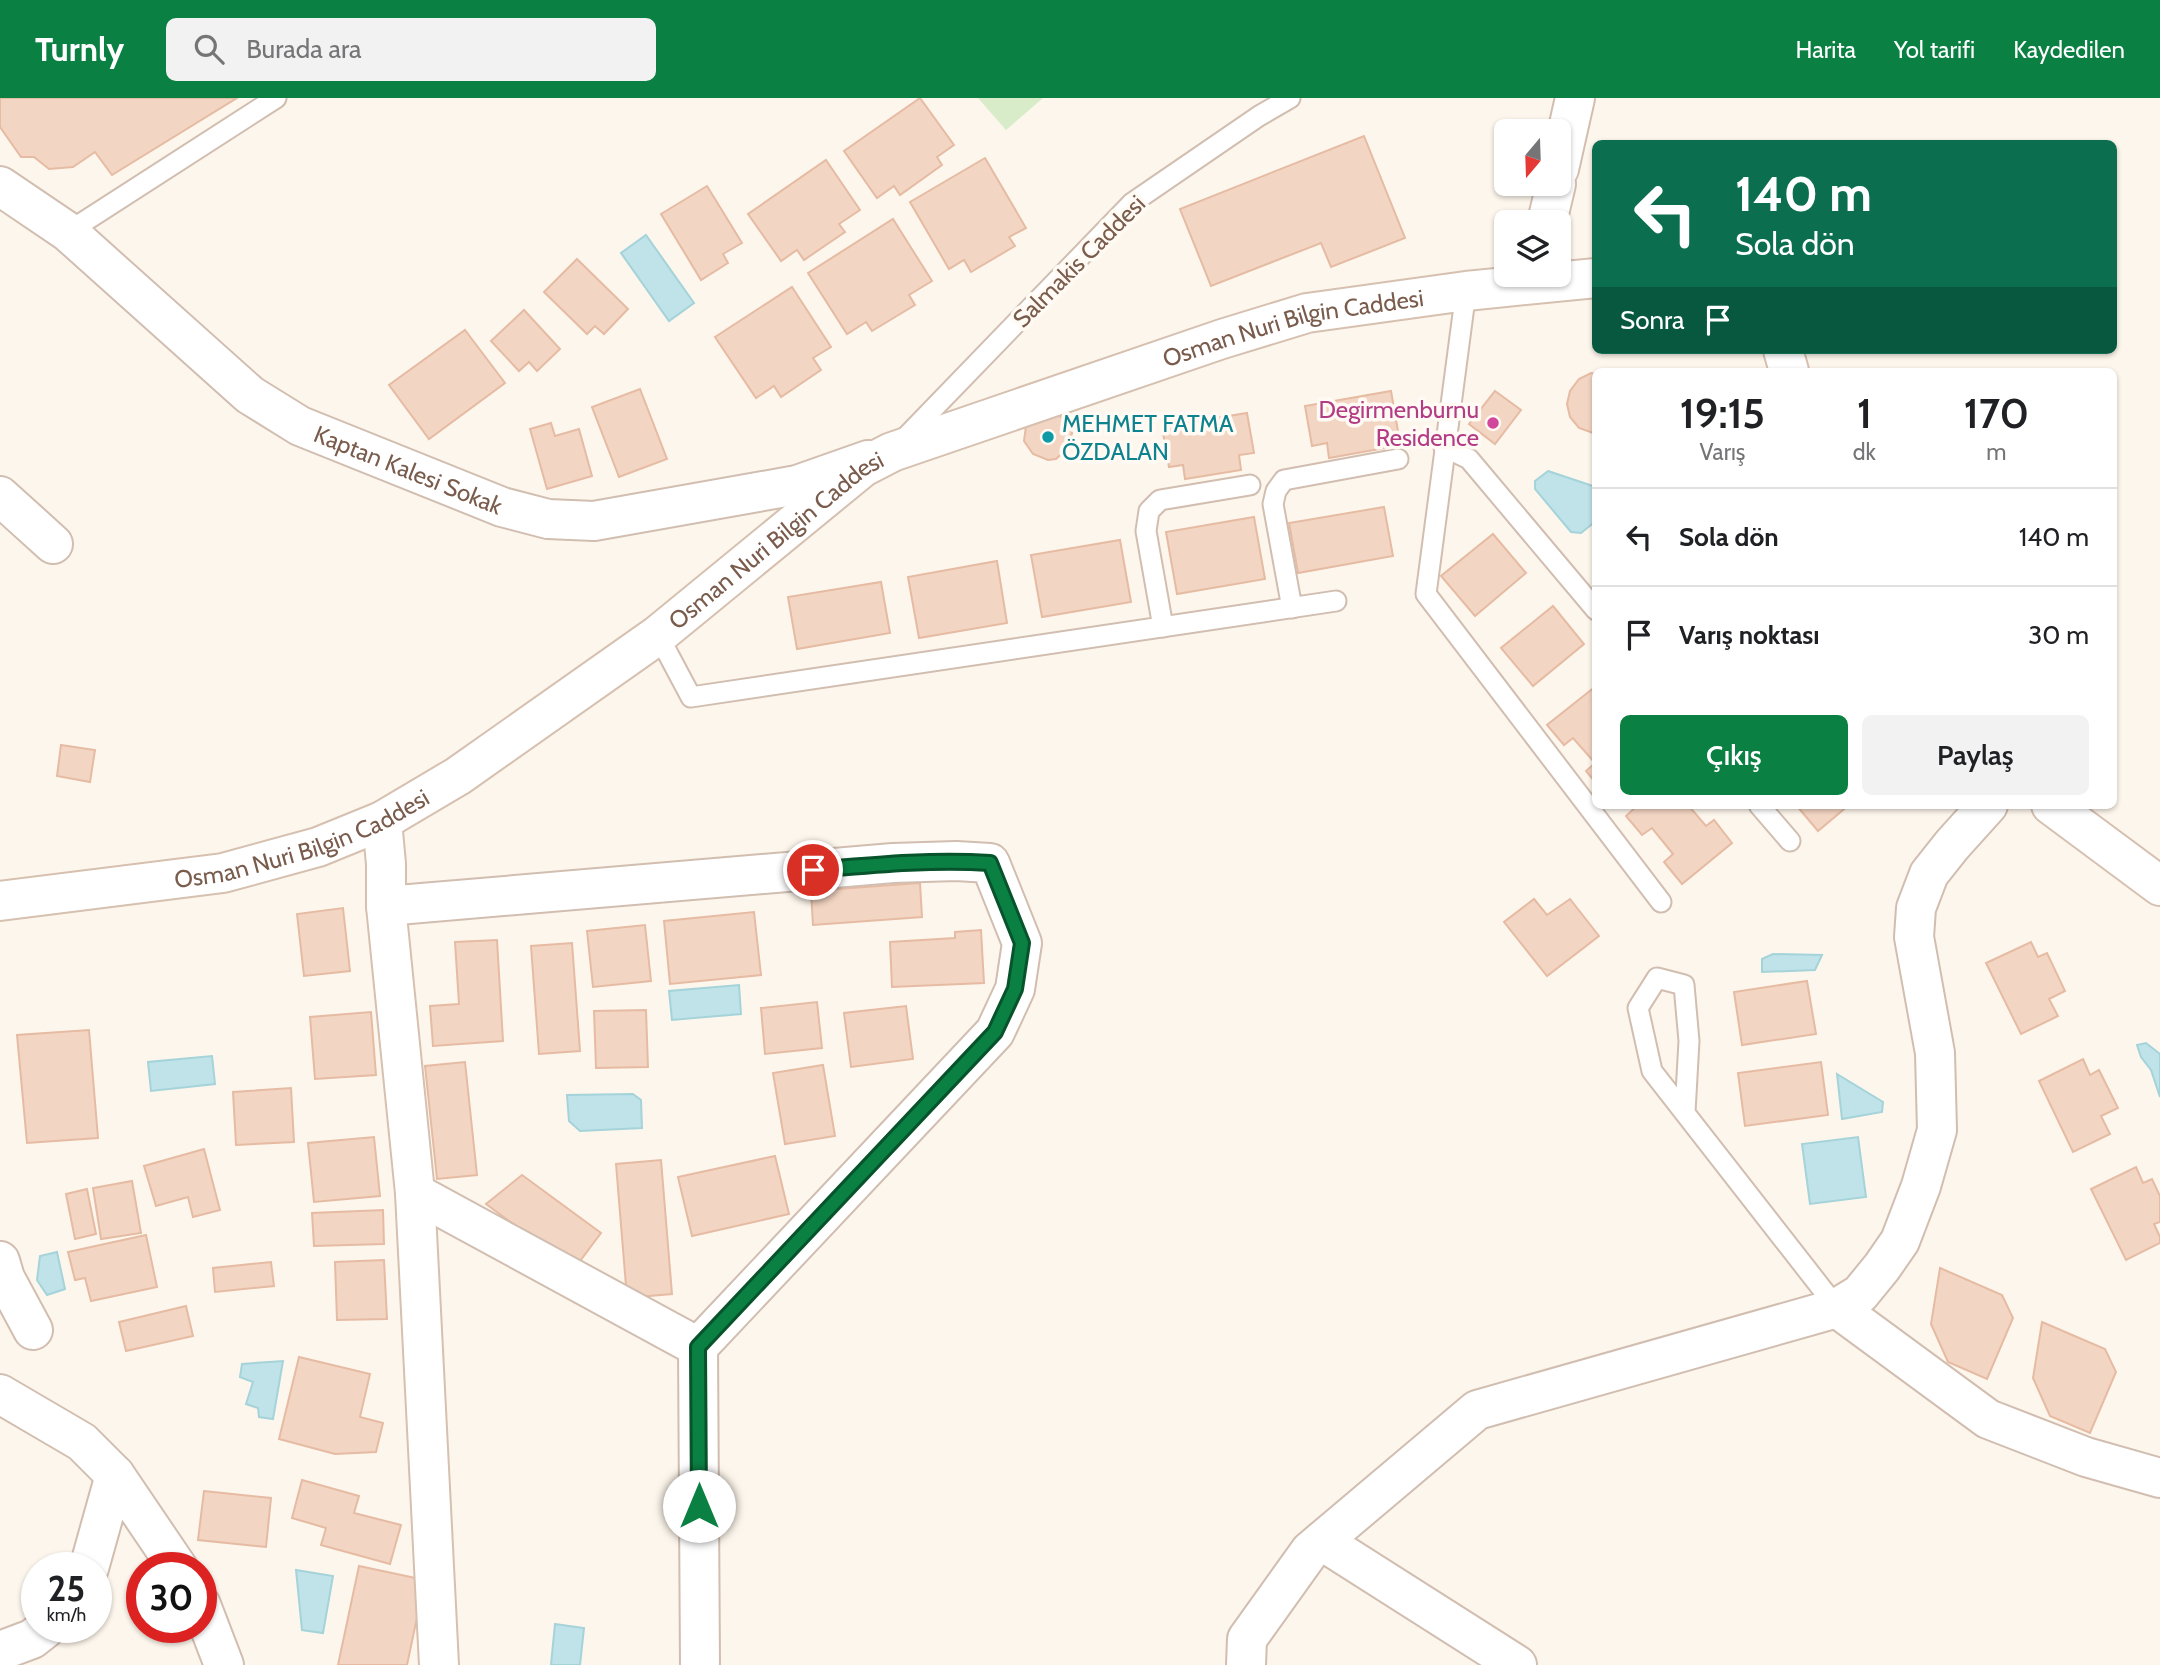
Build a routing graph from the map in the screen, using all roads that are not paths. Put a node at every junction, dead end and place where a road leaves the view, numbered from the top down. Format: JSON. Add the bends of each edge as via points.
{"nodes":[{"id":1,"x":276,"y":98,"type":"edge"},
{"id":2,"x":1270,"y":98,"type":"edge"},
{"id":3,"x":1290,"y":98,"type":"edge"},
{"id":4,"x":1576,"y":98,"type":"edge"},
{"id":5,"x":1259,"y":116,"type":"junction"},
{"id":6,"x":1571,"y":119,"type":"edge"},
{"id":7,"x":0,"y":186,"type":"edge"},
{"id":8,"x":68,"y":232,"type":"junction"},
{"id":9,"x":1592,"y":278,"type":"edge"},
{"id":10,"x":1571,"y":279,"type":"edge"},
{"id":11,"x":1494,"y":286,"type":"edge"},
{"id":12,"x":1466,"y":291,"type":"junction"},
{"id":13,"x":1444,"y":447,"type":"junction"},
{"id":14,"x":892,"y":452,"type":"junction"},
{"id":15,"x":1398,"y":459,"type":"dead end"},
{"id":16,"x":1250,"y":485,"type":"dead end"},
{"id":17,"x":0,"y":496,"type":"edge"},
{"id":18,"x":53,"y":544,"type":"dead end"},
{"id":19,"x":1336,"y":601,"type":"dead end"},
{"id":20,"x":1592,"y":605,"type":"edge"},
{"id":21,"x":1292,"y":608,"type":"junction"},
{"id":22,"x":1163,"y":627,"type":"junction"},
{"id":23,"x":658,"y":635,"type":"junction"},
{"id":24,"x":1762,"y":809,"type":"edge"},
{"id":25,"x":1984,"y":809,"type":"edge"},
{"id":26,"x":2055,"y":809,"type":"edge"},
{"id":27,"x":382,"y":821,"type":"junction"},
{"id":28,"x":1790,"y":841,"type":"dead end"},
{"id":29,"x":2160,"y":886,"type":"edge"},
{"id":30,"x":0,"y":901,"type":"edge"},
{"id":31,"x":1661,"y":902,"type":"dead end"},
{"id":32,"x":386,"y":906,"type":"junction"},
{"id":33,"x":1685,"y":1112,"type":"junction"},
{"id":34,"x":415,"y":1194,"type":"junction"},
{"id":35,"x":0,"y":1261,"type":"edge"},
{"id":36,"x":1837,"y":1308,"type":"junction"},
{"id":37,"x":33,"y":1330,"type":"dead end"},
{"id":38,"x":698,"y":1347,"type":"junction"},
{"id":39,"x":0,"y":1394,"type":"edge"},
{"id":40,"x":115,"y":1475,"type":"junction"},
{"id":41,"x":2160,"y":1478,"type":"edge"},
{"id":42,"x":1322,"y":1541,"type":"junction"},
{"id":43,"x":93,"y":1552,"type":"edge"},
{"id":44,"x":167,"y":1552,"type":"edge"},
{"id":45,"x":21,"y":1643,"type":"edge"},
{"id":46,"x":216,"y":1643,"type":"edge"},
{"id":47,"x":0,"y":1651,"type":"edge"},
{"id":48,"x":434,"y":1654,"type":"edge"},
{"id":49,"x":224,"y":1665,"type":"edge"},
{"id":50,"x":700,"y":1665,"type":"edge"},
{"id":51,"x":1246,"y":1665,"type":"edge"},
{"id":52,"x":1517,"y":1665,"type":"edge"}],
"edges":[{"from":1,"to":8,"type":"lane"},
{"from":2,"to":5,"type":"lane"},
{"from":3,"to":5,"type":"lane","name":"Salmakis Caddesi"},
{"from":4,"to":6,"type":"street"},
{"from":5,"to":14,"type":"lane","name":"Salmakis Caddesi","via":[[1132,203]]},
{"from":7,"to":8,"type":"street","name":"Kaptan Kalesi Sokak"},
{"from":8,"to":14,"type":"street","name":"Kaptan Kalesi Sokak","via":[[250,395],[290,420],[513,510],[548,519],[594,521],[797,485]]},
{"from":9,"to":10,"type":"street","name":"Osman Nuri Bilgin Caddesi"},
{"from":11,"to":12,"type":"street","name":"Osman Nuri Bilgin Caddesi"},
{"from":12,"to":13,"type":"lane"},
{"from":12,"to":14,"type":"street","name":"Osman Nuri Bilgin Caddesi","via":[[1307,313]]},
{"from":13,"to":20,"type":"lane","via":[[1469,459]]},
{"from":13,"to":31,"type":"lane","via":[[1426,594]]},
{"from":14,"to":23,"type":"street","name":"Osman Nuri Bilgin Caddesi","via":[[863,467]]},
{"from":15,"to":21,"type":"lane","via":[[1284,480],[1276,491],[1273,504]]},
{"from":16,"to":22,"type":"lane","via":[[1160,500],[1149,511],[1146,531]]},
{"from":17,"to":18,"type":"street"},
{"from":19,"to":21,"type":"lane"},
{"from":21,"to":22,"type":"lane"},
{"from":22,"to":23,"type":"lane","via":[[691,697]]},
{"from":23,"to":27,"type":"street","name":"Osman Nuri Bilgin Caddesi","via":[[458,776]]},
{"from":24,"to":28,"type":"lane"},
{"from":25,"to":36,"type":"street","via":[[1929,874],[1916,908],[1914,937],[1935,1053],[1937,1130],[1921,1186],[1900,1241],[1860,1294]]},
{"from":26,"to":29,"type":"street"},
{"from":27,"to":30,"type":"street","name":"Osman Nuri Bilgin Caddesi","via":[[318,847],[223,873]]},
{"from":27,"to":32,"type":"street"},
{"from":32,"to":34,"type":"street"},
{"from":32,"to":38,"type":"street","via":[[893,863],[990,863],[1022,943],[1015,989],[995,1032]]},
{"from":33,"to":33,"type":"lane","via":[[1652,1071],[1638,1007],[1657,978],[1684,985],[1689,1041]]},
{"from":33,"to":36,"type":"lane"},
{"from":34,"to":38,"type":"street"},
{"from":34,"to":48,"type":"street"},
{"from":35,"to":37,"type":"street"},
{"from":36,"to":41,"type":"street","via":[[1988,1419],[2086,1457]]},
{"from":36,"to":42,"type":"street","via":[[1477,1410]]},
{"from":38,"to":50,"type":"street"},
{"from":39,"to":40,"type":"street","via":[[82,1442]]},
{"from":40,"to":43,"type":"street"},
{"from":40,"to":44,"type":"street"},
{"from":42,"to":51,"type":"street","via":[[1247,1639]]},
{"from":42,"to":52,"type":"street"},
{"from":45,"to":47,"type":"street"},
{"from":46,"to":49,"type":"street"}]}
